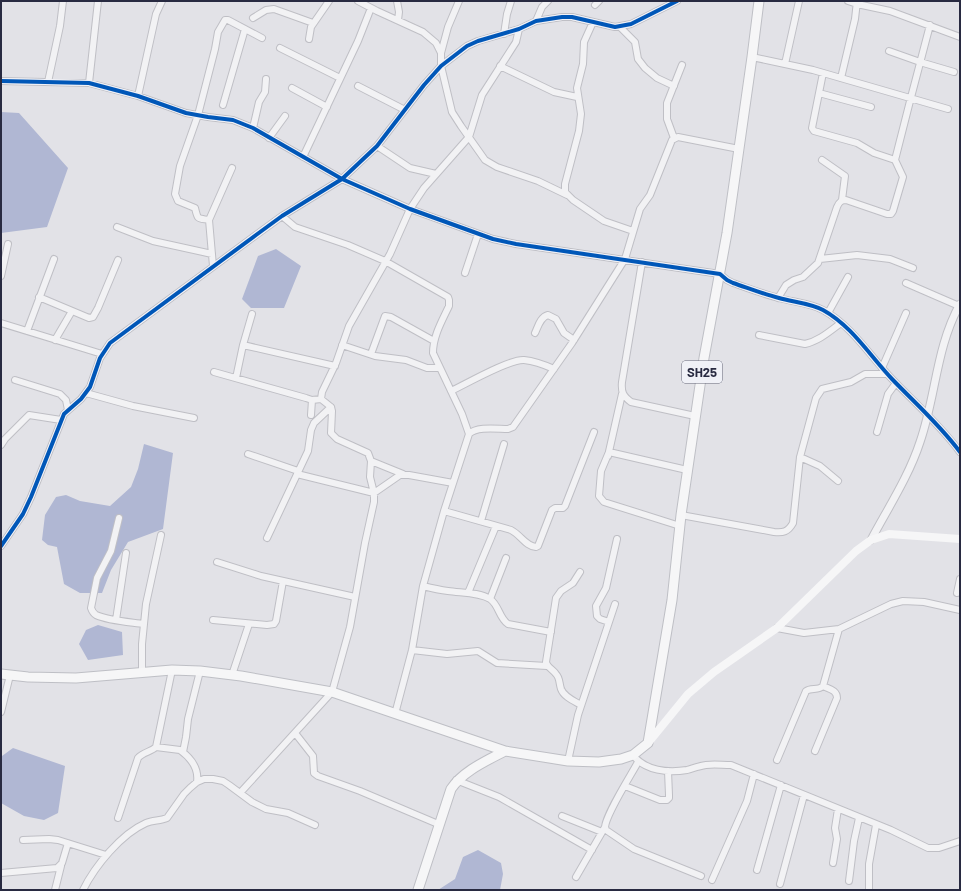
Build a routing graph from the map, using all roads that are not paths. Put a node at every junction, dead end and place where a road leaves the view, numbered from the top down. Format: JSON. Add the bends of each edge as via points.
{"nodes":[{"id":1,"x":62,"y":1,"type":"edge"},
{"id":2,"x":98,"y":1,"type":"edge"},
{"id":3,"x":162,"y":1,"type":"edge"},
{"id":4,"x":328,"y":1,"type":"edge"},
{"id":5,"x":358,"y":1,"type":"edge"},
{"id":6,"x":397,"y":1,"type":"edge"},
{"id":7,"x":459,"y":1,"type":"edge"},
{"id":8,"x":511,"y":1,"type":"edge"},
{"id":9,"x":548,"y":1,"type":"edge"},
{"id":10,"x":677,"y":1,"type":"edge"},
{"id":11,"x":759,"y":1,"type":"edge"},
{"id":12,"x":799,"y":1,"type":"edge"},
{"id":13,"x":848,"y":1,"type":"edge"},
{"id":14,"x":857,"y":3,"type":"edge"},
{"id":15,"x":371,"y":8,"type":"junction"},
{"id":16,"x":253,"y":18,"type":"dead end"},
{"id":17,"x":398,"y":20,"type":"junction"},
{"id":18,"x":536,"y":21,"type":"junction"},
{"id":19,"x":593,"y":22,"type":"junction"},
{"id":20,"x":313,"y":23,"type":"junction"},
{"id":21,"x":930,"y":25,"type":"junction"},
{"id":22,"x":620,"y":27,"type":"junction"},
{"id":23,"x":245,"y":29,"type":"junction"},
{"id":24,"x":519,"y":29,"type":"junction"},
{"id":25,"x":504,"y":34,"type":"junction"},
{"id":26,"x":960,"y":37,"type":"edge"},
{"id":27,"x":262,"y":38,"type":"dead end"},
{"id":28,"x":309,"y":39,"type":"dead end"},
{"id":29,"x":280,"y":48,"type":"dead end"},
{"id":30,"x":889,"y":51,"type":"dead end"},
{"id":31,"x":441,"y":53,"type":"junction"},
{"id":32,"x":752,"y":58,"type":"junction"},
{"id":33,"x":920,"y":62,"type":"junction"},
{"id":34,"x":785,"y":64,"type":"junction"},
{"id":35,"x":682,"y":65,"type":"dead end"},
{"id":36,"x":441,"y":66,"type":"junction"},
{"id":37,"x":500,"y":66,"type":"junction"},
{"id":38,"x":954,"y":72,"type":"dead end"},
{"id":39,"x":823,"y":73,"type":"junction"},
{"id":40,"x":340,"y":78,"type":"junction"},
{"id":41,"x":841,"y":78,"type":"junction"},
{"id":42,"x":266,"y":79,"type":"dead end"},
{"id":43,"x":1,"y":81,"type":"edge"},
{"id":44,"x":48,"y":82,"type":"junction"},
{"id":45,"x":89,"y":83,"type":"junction"},
{"id":46,"x":358,"y":86,"type":"dead end"},
{"id":47,"x":674,"y":86,"type":"junction"},
{"id":48,"x":292,"y":88,"type":"dead end"},
{"id":49,"x":819,"y":93,"type":"junction"},
{"id":50,"x":138,"y":96,"type":"junction"},
{"id":51,"x":577,"y":98,"type":"junction"},
{"id":52,"x":911,"y":98,"type":"junction"},
{"id":53,"x":223,"y":106,"type":"dead end"},
{"id":54,"x":327,"y":107,"type":"junction"},
{"id":55,"x":871,"y":107,"type":"dead end"},
{"id":56,"x":948,"y":109,"type":"dead end"},
{"id":57,"x":404,"y":110,"type":"junction"},
{"id":58,"x":198,"y":115,"type":"junction"},
{"id":59,"x":285,"y":116,"type":"dead end"},
{"id":60,"x":253,"y":128,"type":"junction"},
{"id":61,"x":469,"y":137,"type":"junction"},
{"id":62,"x":269,"y":138,"type":"junction"},
{"id":63,"x":674,"y":138,"type":"junction"},
{"id":64,"x":377,"y":146,"type":"junction"},
{"id":65,"x":739,"y":149,"type":"junction"},
{"id":66,"x":302,"y":157,"type":"junction"},
{"id":67,"x":822,"y":160,"type":"dead end"},
{"id":68,"x":895,"y":160,"type":"junction"},
{"id":69,"x":232,"y":168,"type":"dead end"},
{"id":70,"x":436,"y":174,"type":"junction"},
{"id":71,"x":342,"y":179,"type":"junction"},
{"id":72,"x":568,"y":195,"type":"junction"},
{"id":73,"x":842,"y":200,"type":"junction"},
{"id":74,"x":410,"y":210,"type":"junction"},
{"id":75,"x":282,"y":216,"type":"junction"},
{"id":76,"x":209,"y":220,"type":"junction"},
{"id":77,"x":117,"y":227,"type":"dead end"},
{"id":78,"x":633,"y":231,"type":"junction"},
{"id":79,"x":478,"y":234,"type":"junction"},
{"id":80,"x":8,"y":244,"type":"dead end"},
{"id":81,"x":212,"y":254,"type":"junction"},
{"id":82,"x":54,"y":259,"type":"dead end"},
{"id":83,"x":625,"y":259,"type":"junction"},
{"id":84,"x":820,"y":259,"type":"junction"},
{"id":85,"x":118,"y":260,"type":"dead end"},
{"id":86,"x":385,"y":261,"type":"junction"},
{"id":87,"x":642,"y":262,"type":"junction"},
{"id":88,"x":213,"y":266,"type":"junction"},
{"id":89,"x":913,"y":268,"type":"dead end"},
{"id":90,"x":465,"y":273,"type":"dead end"},
{"id":91,"x":720,"y":274,"type":"junction"},
{"id":92,"x":1,"y":276,"type":"edge"},
{"id":93,"x":848,"y":277,"type":"dead end"},
{"id":94,"x":906,"y":283,"type":"dead end"},
{"id":95,"x":39,"y":297,"type":"junction"},
{"id":96,"x":778,"y":298,"type":"junction"},
{"id":97,"x":959,"y":305,"type":"edge"},
{"id":98,"x":72,"y":311,"type":"junction"},
{"id":99,"x":828,"y":313,"type":"junction"},
{"id":100,"x":906,"y":313,"type":"dead end"},
{"id":101,"x":252,"y":314,"type":"dead end"},
{"id":102,"x":1,"y":323,"type":"edge"},
{"id":103,"x":841,"y":323,"type":"junction"},
{"id":104,"x":27,"y":331,"type":"junction"},
{"id":105,"x":535,"y":333,"type":"dead end"},
{"id":106,"x":759,"y":336,"type":"dead end"},
{"id":107,"x":55,"y":340,"type":"junction"},
{"id":108,"x":574,"y":340,"type":"junction"},
{"id":109,"x":434,"y":341,"type":"junction"},
{"id":110,"x":243,"y":345,"type":"junction"},
{"id":111,"x":342,"y":346,"type":"junction"},
{"id":112,"x":102,"y":354,"type":"junction"},
{"id":113,"x":372,"y":354,"type":"junction"},
{"id":114,"x":335,"y":366,"type":"junction"},
{"id":115,"x":439,"y":368,"type":"junction"},
{"id":116,"x":882,"y":368,"type":"junction"},
{"id":117,"x":554,"y":369,"type":"junction"},
{"id":118,"x":214,"y":372,"type":"dead end"},
{"id":119,"x":887,"y":374,"type":"junction"},
{"id":120,"x":236,"y":378,"type":"junction"},
{"id":121,"x":15,"y":380,"type":"dead end"},
{"id":122,"x":896,"y":383,"type":"junction"},
{"id":123,"x":451,"y":391,"type":"junction"},
{"id":124,"x":86,"y":393,"type":"junction"},
{"id":125,"x":622,"y":394,"type":"junction"},
{"id":126,"x":321,"y":399,"type":"junction"},
{"id":127,"x":312,"y":400,"type":"junction"},
{"id":128,"x":331,"y":407,"type":"junction"},
{"id":129,"x":68,"y":410,"type":"junction"},
{"id":130,"x":927,"y":414,"type":"junction"},
{"id":131,"x":311,"y":415,"type":"dead end"},
{"id":132,"x":695,"y":416,"type":"junction"},
{"id":133,"x":194,"y":418,"type":"dead end"},
{"id":134,"x":60,"y":420,"type":"junction"},
{"id":135,"x":594,"y":432,"type":"dead end"},
{"id":136,"x":877,"y":432,"type":"dead end"},
{"id":137,"x":469,"y":434,"type":"junction"},
{"id":138,"x":504,"y":444,"type":"dead end"},
{"id":139,"x":1,"y":445,"type":"edge"},
{"id":140,"x":609,"y":452,"type":"junction"},
{"id":141,"x":960,"y":452,"type":"edge"},
{"id":142,"x":248,"y":454,"type":"dead end"},
{"id":143,"x":800,"y":457,"type":"junction"},
{"id":144,"x":371,"y":461,"type":"junction"},
{"id":145,"x":607,"y":463,"type":"dead end"},
{"id":146,"x":687,"y":470,"type":"junction"},
{"id":147,"x":298,"y":472,"type":"junction"},
{"id":148,"x":404,"y":475,"type":"junction"},
{"id":149,"x":838,"y":481,"type":"dead end"},
{"id":150,"x":453,"y":483,"type":"junction"},
{"id":151,"x":374,"y":494,"type":"junction"},
{"id":152,"x":444,"y":511,"type":"junction"},
{"id":153,"x":681,"y":514,"type":"junction"},
{"id":154,"x":119,"y":518,"type":"dead end"},
{"id":155,"x":481,"y":521,"type":"junction"},
{"id":156,"x":496,"y":526,"type":"junction"},
{"id":157,"x":680,"y":526,"type":"junction"},
{"id":158,"x":161,"y":535,"type":"dead end"},
{"id":159,"x":267,"y":538,"type":"dead end"},
{"id":160,"x":960,"y":538,"type":"edge"},
{"id":161,"x":617,"y":539,"type":"dead end"},
{"id":162,"x":871,"y":540,"type":"junction"},
{"id":163,"x":1,"y":546,"type":"edge"},
{"id":164,"x":126,"y":553,"type":"dead end"},
{"id":165,"x":506,"y":558,"type":"dead end"},
{"id":166,"x":217,"y":562,"type":"dead end"},
{"id":167,"x":580,"y":572,"type":"dead end"},
{"id":168,"x":960,"y":580,"type":"edge"},
{"id":169,"x":283,"y":581,"type":"junction"},
{"id":170,"x":423,"y":586,"type":"junction"},
{"id":171,"x":468,"y":593,"type":"junction"},
{"id":172,"x":957,"y":593,"type":"dead end"},
{"id":173,"x":355,"y":597,"type":"junction"},
{"id":174,"x":490,"y":599,"type":"junction"},
{"id":175,"x":615,"y":604,"type":"dead end"},
{"id":176,"x":960,"y":610,"type":"edge"},
{"id":177,"x":116,"y":620,"type":"junction"},
{"id":178,"x":213,"y":620,"type":"dead end"},
{"id":179,"x":609,"y":622,"type":"junction"},
{"id":180,"x":144,"y":624,"type":"junction"},
{"id":181,"x":249,"y":624,"type":"junction"},
{"id":182,"x":777,"y":628,"type":"junction"},
{"id":183,"x":839,"y":629,"type":"junction"},
{"id":184,"x":552,"y":632,"type":"junction"},
{"id":185,"x":412,"y":650,"type":"junction"},
{"id":186,"x":547,"y":666,"type":"junction"},
{"id":187,"x":172,"y":670,"type":"junction"},
{"id":188,"x":142,"y":671,"type":"junction"},
{"id":189,"x":200,"y":671,"type":"junction"},
{"id":190,"x":6,"y":674,"type":"edge"},
{"id":191,"x":232,"y":675,"type":"junction"},
{"id":192,"x":823,"y":686,"type":"junction"},
{"id":193,"x":332,"y":692,"type":"junction"},
{"id":194,"x":581,"y":705,"type":"junction"},
{"id":195,"x":1,"y":712,"type":"edge"},
{"id":196,"x":395,"y":714,"type":"junction"},
{"id":197,"x":295,"y":733,"type":"junction"},
{"id":198,"x":648,"y":743,"type":"junction"},
{"id":199,"x":156,"y":747,"type":"junction"},
{"id":200,"x":504,"y":750,"type":"junction"},
{"id":201,"x":815,"y":751,"type":"dead end"},
{"id":202,"x":182,"y":752,"type":"junction"},
{"id":203,"x":636,"y":758,"type":"junction"},
{"id":204,"x":777,"y":760,"type":"dead end"},
{"id":205,"x":568,"y":761,"type":"junction"},
{"id":206,"x":668,"y":771,"type":"junction"},
{"id":207,"x":754,"y":774,"type":"junction"},
{"id":208,"x":456,"y":780,"type":"junction"},
{"id":209,"x":197,"y":782,"type":"junction"},
{"id":210,"x":781,"y":785,"type":"junction"},
{"id":211,"x":624,"y":786,"type":"junction"},
{"id":212,"x":240,"y":793,"type":"junction"},
{"id":213,"x":804,"y":795,"type":"junction"},
{"id":214,"x":838,"y":809,"type":"junction"},
{"id":215,"x":562,"y":816,"type":"dead end"},
{"id":216,"x":118,"y":818,"type":"dead end"},
{"id":217,"x":859,"y":818,"type":"junction"},
{"id":218,"x":438,"y":824,"type":"junction"},
{"id":219,"x":876,"y":824,"type":"junction"},
{"id":220,"x":315,"y":825,"type":"dead end"},
{"id":221,"x":603,"y":830,"type":"junction"},
{"id":222,"x":23,"y":840,"type":"dead end"},
{"id":223,"x":960,"y":841,"type":"edge"},
{"id":224,"x":68,"y":843,"type":"junction"},
{"id":225,"x":592,"y":850,"type":"junction"},
{"id":226,"x":106,"y":855,"type":"junction"},
{"id":227,"x":833,"y":863,"type":"dead end"},
{"id":228,"x":61,"y":866,"type":"junction"},
{"id":229,"x":758,"y":870,"type":"dead end"},
{"id":230,"x":1,"y":873,"type":"edge"},
{"id":231,"x":701,"y":876,"type":"dead end"},
{"id":232,"x":576,"y":877,"type":"dead end"},
{"id":233,"x":712,"y":880,"type":"dead end"},
{"id":234,"x":849,"y":881,"type":"dead end"},
{"id":235,"x":780,"y":884,"type":"dead end"},
{"id":236,"x":55,"y":890,"type":"edge"},
{"id":237,"x":83,"y":890,"type":"edge"},
{"id":238,"x":418,"y":890,"type":"edge"},
{"id":239,"x":869,"y":890,"type":"edge"}],
"edges":[{"from":1,"to":44,"type":"street","via":[[60,26]]},
{"from":2,"to":45,"type":"street"},
{"from":3,"to":50,"type":"street","via":[[156,14]]},
{"from":4,"to":20,"type":"street"},
{"from":5,"to":15,"type":"street"},
{"from":6,"to":17,"type":"street"},
{"from":7,"to":31,"type":"street"},
{"from":8,"to":25,"type":"street"},
{"from":9,"to":18,"type":"street"},
{"from":10,"to":22,"type":"street"},
{"from":11,"to":32,"type":"main road","number":"SH25"},
{"from":12,"to":34,"type":"street"},
{"from":13,"to":14,"type":"street"},
{"from":14,"to":21,"type":"street"},
{"from":14,"to":41,"type":"street"},
{"from":15,"to":17,"type":"street"},
{"from":15,"to":40,"type":"street"},
{"from":16,"to":20,"type":"street","via":[[266,10],[274,9]]},
{"from":17,"to":31,"type":"street","via":[[431,38]]},
{"from":18,"to":19,"type":"street","via":[[572,17]]},
{"from":18,"to":24,"type":"street"},
{"from":19,"to":22,"type":"street"},
{"from":19,"to":51,"type":"street","via":[[584,42],[584,60],[576,88]]},
{"from":20,"to":28,"type":"street"},
{"from":21,"to":26,"type":"street"},
{"from":21,"to":33,"type":"street"},
{"from":22,"to":47,"type":"street","via":[[635,42],[638,59],[645,68],[657,78]]},
{"from":23,"to":27,"type":"street"},
{"from":23,"to":53,"type":"street"},
{"from":23,"to":58,"type":"street","via":[[228,20],[220,27]]},
{"from":24,"to":25,"type":"street"},
{"from":24,"to":37,"type":"street","via":[[516,42]]},
{"from":25,"to":36,"type":"street","via":[[467,46]]},
{"from":29,"to":40,"type":"street"},
{"from":30,"to":33,"type":"street"},
{"from":31,"to":36,"type":"street"},
{"from":32,"to":34,"type":"street"},
{"from":32,"to":65,"type":"main road","number":"SH25"},
{"from":33,"to":38,"type":"street"},
{"from":33,"to":52,"type":"street"},
{"from":34,"to":39,"type":"street"},
{"from":35,"to":47,"type":"street"},
{"from":36,"to":57,"type":"street"},
{"from":36,"to":61,"type":"street","via":[[452,112]]},
{"from":37,"to":51,"type":"street","via":[[554,92]]},
{"from":37,"to":61,"type":"street","via":[[482,95]]},
{"from":39,"to":41,"type":"street"},
{"from":39,"to":49,"type":"street"},
{"from":40,"to":54,"type":"street"},
{"from":41,"to":52,"type":"street"},
{"from":42,"to":60,"type":"street","via":[[265,92],[259,102]]},
{"from":43,"to":44,"type":"street"},
{"from":44,"to":45,"type":"street"},
{"from":45,"to":50,"type":"street"},
{"from":46,"to":57,"type":"street"},
{"from":47,"to":63,"type":"street","via":[[666,111]]},
{"from":48,"to":54,"type":"street"},
{"from":49,"to":55,"type":"street"},
{"from":49,"to":68,"type":"street","via":[[812,124],[814,131],[857,143],[874,153]]},
{"from":50,"to":58,"type":"street"},
{"from":51,"to":72,"type":"street","via":[[580,122],[565,184],[565,192]]},
{"from":52,"to":56,"type":"street"},
{"from":52,"to":68,"type":"street"},
{"from":54,"to":66,"type":"street"},
{"from":57,"to":64,"type":"street"},
{"from":58,"to":60,"type":"street","via":[[232,120]]},
{"from":58,"to":76,"type":"street","via":[[180,166],[175,194],[178,201],[195,208],[198,218]]},
{"from":59,"to":62,"type":"street"},
{"from":60,"to":62,"type":"street"},
{"from":61,"to":70,"type":"street"},
{"from":61,"to":72,"type":"street","via":[[490,164]]},
{"from":62,"to":66,"type":"street"},
{"from":63,"to":65,"type":"street"},
{"from":63,"to":78,"type":"street","via":[[650,195],[640,210]]},
{"from":64,"to":70,"type":"street","via":[[410,168]]},
{"from":64,"to":71,"type":"street"},
{"from":65,"to":91,"type":"main road","number":"SH25"},
{"from":66,"to":71,"type":"street"},
{"from":67,"to":73,"type":"street","via":[[845,176]]},
{"from":68,"to":73,"type":"street","via":[[903,177],[891,214]]},
{"from":69,"to":76,"type":"street"},
{"from":70,"to":74,"type":"street"},
{"from":71,"to":74,"type":"street"},
{"from":71,"to":75,"type":"street"},
{"from":72,"to":78,"type":"street","via":[[604,221]]},
{"from":73,"to":84,"type":"street","via":[[837,207]]},
{"from":74,"to":79,"type":"street"},
{"from":74,"to":86,"type":"street"},
{"from":75,"to":86,"type":"street","via":[[295,227]]},
{"from":75,"to":88,"type":"street"},
{"from":76,"to":81,"type":"street"},
{"from":77,"to":81,"type":"street","via":[[153,241]]},
{"from":78,"to":83,"type":"street"},
{"from":79,"to":83,"type":"street","via":[[504,242]]},
{"from":79,"to":90,"type":"street"},
{"from":80,"to":92,"type":"street"},
{"from":81,"to":88,"type":"street"},
{"from":82,"to":95,"type":"street"},
{"from":83,"to":87,"type":"street"},
{"from":83,"to":108,"type":"street"},
{"from":84,"to":89,"type":"street","via":[[857,255],[890,259]]},
{"from":84,"to":96,"type":"street","via":[[803,277],[786,285]]},
{"from":85,"to":98,"type":"street","via":[[93,317],[89,318]]},
{"from":86,"to":109,"type":"street","via":[[450,300]]},
{"from":86,"to":111,"type":"street","via":[[349,326]]},
{"from":87,"to":91,"type":"street"},
{"from":87,"to":125,"type":"street"},
{"from":88,"to":112,"type":"street","via":[[118,336]]},
{"from":91,"to":96,"type":"street","via":[[733,283]]},
{"from":91,"to":132,"type":"main road","number":"SH25"},
{"from":93,"to":99,"type":"street"},
{"from":94,"to":97,"type":"street"},
{"from":95,"to":98,"type":"street"},
{"from":95,"to":104,"type":"street"},
{"from":96,"to":99,"type":"street","via":[[816,307]]},
{"from":97,"to":130,"type":"street","via":[[939,359]]},
{"from":98,"to":107,"type":"street"},
{"from":99,"to":103,"type":"street"},
{"from":100,"to":116,"type":"street"},
{"from":101,"to":110,"type":"street"},
{"from":102,"to":104,"type":"street"},
{"from":103,"to":106,"type":"street","via":[[818,339],[805,344]]},
{"from":103,"to":116,"type":"street"},
{"from":104,"to":107,"type":"street"},
{"from":105,"to":108,"type":"street","via":[[542,318],[548,315],[556,319],[564,333]]},
{"from":107,"to":112,"type":"street"},
{"from":108,"to":117,"type":"street"},
{"from":109,"to":113,"type":"street","via":[[388,315],[385,316]]},
{"from":109,"to":115,"type":"street","via":[[432,353]]},
{"from":110,"to":114,"type":"street"},
{"from":110,"to":120,"type":"street"},
{"from":111,"to":113,"type":"street"},
{"from":111,"to":114,"type":"street"},
{"from":112,"to":124,"type":"street"},
{"from":113,"to":115,"type":"street","via":[[406,360],[427,368]]},
{"from":114,"to":126,"type":"street"},
{"from":115,"to":123,"type":"street"},
{"from":116,"to":119,"type":"street"},
{"from":117,"to":123,"type":"street","via":[[532,361],[519,360]]},
{"from":117,"to":137,"type":"street","via":[[513,427],[478,430]]},
{"from":118,"to":120,"type":"street"},
{"from":119,"to":122,"type":"street"},
{"from":119,"to":143,"type":"street","via":[[866,374],[851,382],[822,389],[816,398]]},
{"from":120,"to":127,"type":"street"},
{"from":121,"to":129,"type":"street","via":[[60,394],[66,400]]},
{"from":122,"to":130,"type":"street"},
{"from":122,"to":136,"type":"street","via":[[888,394]]},
{"from":123,"to":137,"type":"street"},
{"from":124,"to":129,"type":"street"},
{"from":124,"to":133,"type":"street","via":[[133,406]]},
{"from":125,"to":132,"type":"street","via":[[631,402]]},
{"from":125,"to":140,"type":"street"},
{"from":126,"to":127,"type":"street"},
{"from":126,"to":128,"type":"street"},
{"from":127,"to":131,"type":"street"},
{"from":128,"to":144,"type":"street","via":[[331,433],[337,439],[368,453]]},
{"from":128,"to":147,"type":"street","via":[[314,423],[309,447]]},
{"from":129,"to":134,"type":"street"},
{"from":130,"to":141,"type":"street"},
{"from":130,"to":162,"type":"street","via":[[920,442],[909,469]]},
{"from":132,"to":146,"type":"main road","number":"SH25"},
{"from":134,"to":139,"type":"street","via":[[30,415]]},
{"from":134,"to":163,"type":"street","via":[[31,497],[23,514]]},
{"from":135,"to":156,"type":"street","via":[[565,506],[552,510],[538,546],[530,546],[514,532]]},
{"from":137,"to":150,"type":"street"},
{"from":138,"to":155,"type":"street"},
{"from":140,"to":145,"type":"street"},
{"from":140,"to":146,"type":"street"},
{"from":140,"to":157,"type":"street","via":[[601,471],[599,496],[604,502]]},
{"from":142,"to":147,"type":"street"},
{"from":143,"to":149,"type":"street","via":[[820,466]]},
{"from":143,"to":153,"type":"street","via":[[794,518],[790,528],[785,532]]},
{"from":144,"to":148,"type":"street"},
{"from":144,"to":151,"type":"street","via":[[370,477]]},
{"from":146,"to":153,"type":"main road","number":"SH25"},
{"from":147,"to":151,"type":"street"},
{"from":147,"to":159,"type":"street"},
{"from":148,"to":150,"type":"street"},
{"from":148,"to":151,"type":"street","via":[[396,477]]},
{"from":150,"to":152,"type":"street"},
{"from":151,"to":173,"type":"street"},
{"from":152,"to":155,"type":"street"},
{"from":152,"to":170,"type":"street"},
{"from":153,"to":157,"type":"main road","number":"SH25"},
{"from":154,"to":177,"type":"street","via":[[110,550],[96,578],[91,608],[96,615]]},
{"from":155,"to":156,"type":"street"},
{"from":156,"to":171,"type":"street"},
{"from":157,"to":198,"type":"main road","number":"SH25","via":[[672,600]]},
{"from":158,"to":180,"type":"street","via":[[149,585]]},
{"from":160,"to":162,"type":"main road","via":[[889,534]]},
{"from":161,"to":179,"type":"street","via":[[606,588],[596,606],[597,616]]},
{"from":162,"to":182,"type":"main road","via":[[856,551]]},
{"from":164,"to":177,"type":"street"},
{"from":165,"to":174,"type":"street"},
{"from":166,"to":169,"type":"street"},
{"from":167,"to":184,"type":"street","via":[[573,583],[558,593]]},
{"from":168,"to":172,"type":"street"},
{"from":169,"to":173,"type":"street"},
{"from":169,"to":181,"type":"street","via":[[274,624]]},
{"from":170,"to":171,"type":"street"},
{"from":170,"to":185,"type":"street"},
{"from":171,"to":174,"type":"street"},
{"from":173,"to":193,"type":"street","via":[[350,627]]},
{"from":174,"to":184,"type":"street","via":[[502,620],[508,624]]},
{"from":175,"to":179,"type":"street"},
{"from":176,"to":183,"type":"street","via":[[924,602],[902,601]]},
{"from":177,"to":180,"type":"street"},
{"from":178,"to":181,"type":"street"},
{"from":179,"to":194,"type":"street"},
{"from":180,"to":188,"type":"street"},
{"from":181,"to":191,"type":"street"},
{"from":182,"to":183,"type":"street","via":[[804,633]]},
{"from":182,"to":198,"type":"main road","via":[[714,672],[688,694]]},
{"from":183,"to":192,"type":"street"},
{"from":184,"to":186,"type":"street"},
{"from":185,"to":186,"type":"street","via":[[447,654],[478,651],[497,663]]},
{"from":185,"to":196,"type":"street"},
{"from":186,"to":194,"type":"street","via":[[557,674],[566,695]]},
{"from":187,"to":188,"type":"main road"},
{"from":187,"to":189,"type":"main road"},
{"from":187,"to":199,"type":"street"},
{"from":188,"to":190,"type":"main road","via":[[69,678]]},
{"from":189,"to":191,"type":"main road"},
{"from":189,"to":202,"type":"street"},
{"from":190,"to":195,"type":"street"},
{"from":191,"to":193,"type":"main road"},
{"from":192,"to":201,"type":"street","via":[[835,691],[837,698]]},
{"from":192,"to":204,"type":"street","via":[[806,691]]},
{"from":193,"to":196,"type":"main road"},
{"from":193,"to":197,"type":"street"},
{"from":194,"to":205,"type":"street"},
{"from":196,"to":200,"type":"main road"},
{"from":197,"to":212,"type":"street"},
{"from":197,"to":218,"type":"street","via":[[313,756],[314,773],[318,776]]},
{"from":198,"to":203,"type":"main road"},
{"from":199,"to":202,"type":"street"},
{"from":199,"to":216,"type":"street","via":[[141,755],[136,762]]},
{"from":200,"to":205,"type":"main road"},
{"from":200,"to":208,"type":"main road"},
{"from":202,"to":209,"type":"street","via":[[196,769]]},
{"from":203,"to":205,"type":"main road","via":[[599,762]]},
{"from":203,"to":206,"type":"street","via":[[647,767]]},
{"from":203,"to":211,"type":"street"},
{"from":206,"to":207,"type":"street","via":[[714,764],[731,765]]},
{"from":206,"to":211,"type":"street","via":[[667,800],[660,800]]},
{"from":207,"to":210,"type":"street"},
{"from":207,"to":233,"type":"street","via":[[747,801]]},
{"from":208,"to":218,"type":"main road"},
{"from":208,"to":225,"type":"street","via":[[499,797]]},
{"from":209,"to":212,"type":"street","via":[[204,779],[223,781]]},
{"from":209,"to":226,"type":"street","via":[[184,794],[167,818],[139,826]]},
{"from":210,"to":213,"type":"street"},
{"from":210,"to":229,"type":"street"},
{"from":211,"to":221,"type":"street"},
{"from":212,"to":220,"type":"street","via":[[266,809],[288,813]]},
{"from":213,"to":214,"type":"street"},
{"from":213,"to":235,"type":"street"},
{"from":214,"to":217,"type":"street"},
{"from":214,"to":227,"type":"street"},
{"from":215,"to":221,"type":"street"},
{"from":217,"to":219,"type":"street"},
{"from":217,"to":234,"type":"street"},
{"from":218,"to":238,"type":"main road"},
{"from":219,"to":223,"type":"street","via":[[928,848],[939,848]]},
{"from":219,"to":239,"type":"street","via":[[869,864]]},
{"from":221,"to":225,"type":"street"},
{"from":221,"to":231,"type":"street","via":[[634,849]]},
{"from":222,"to":224,"type":"street","via":[[49,839]]},
{"from":224,"to":226,"type":"street"},
{"from":224,"to":228,"type":"street"},
{"from":225,"to":232,"type":"street"},
{"from":226,"to":237,"type":"street"},
{"from":228,"to":230,"type":"street"},
{"from":228,"to":236,"type":"street"}]}
